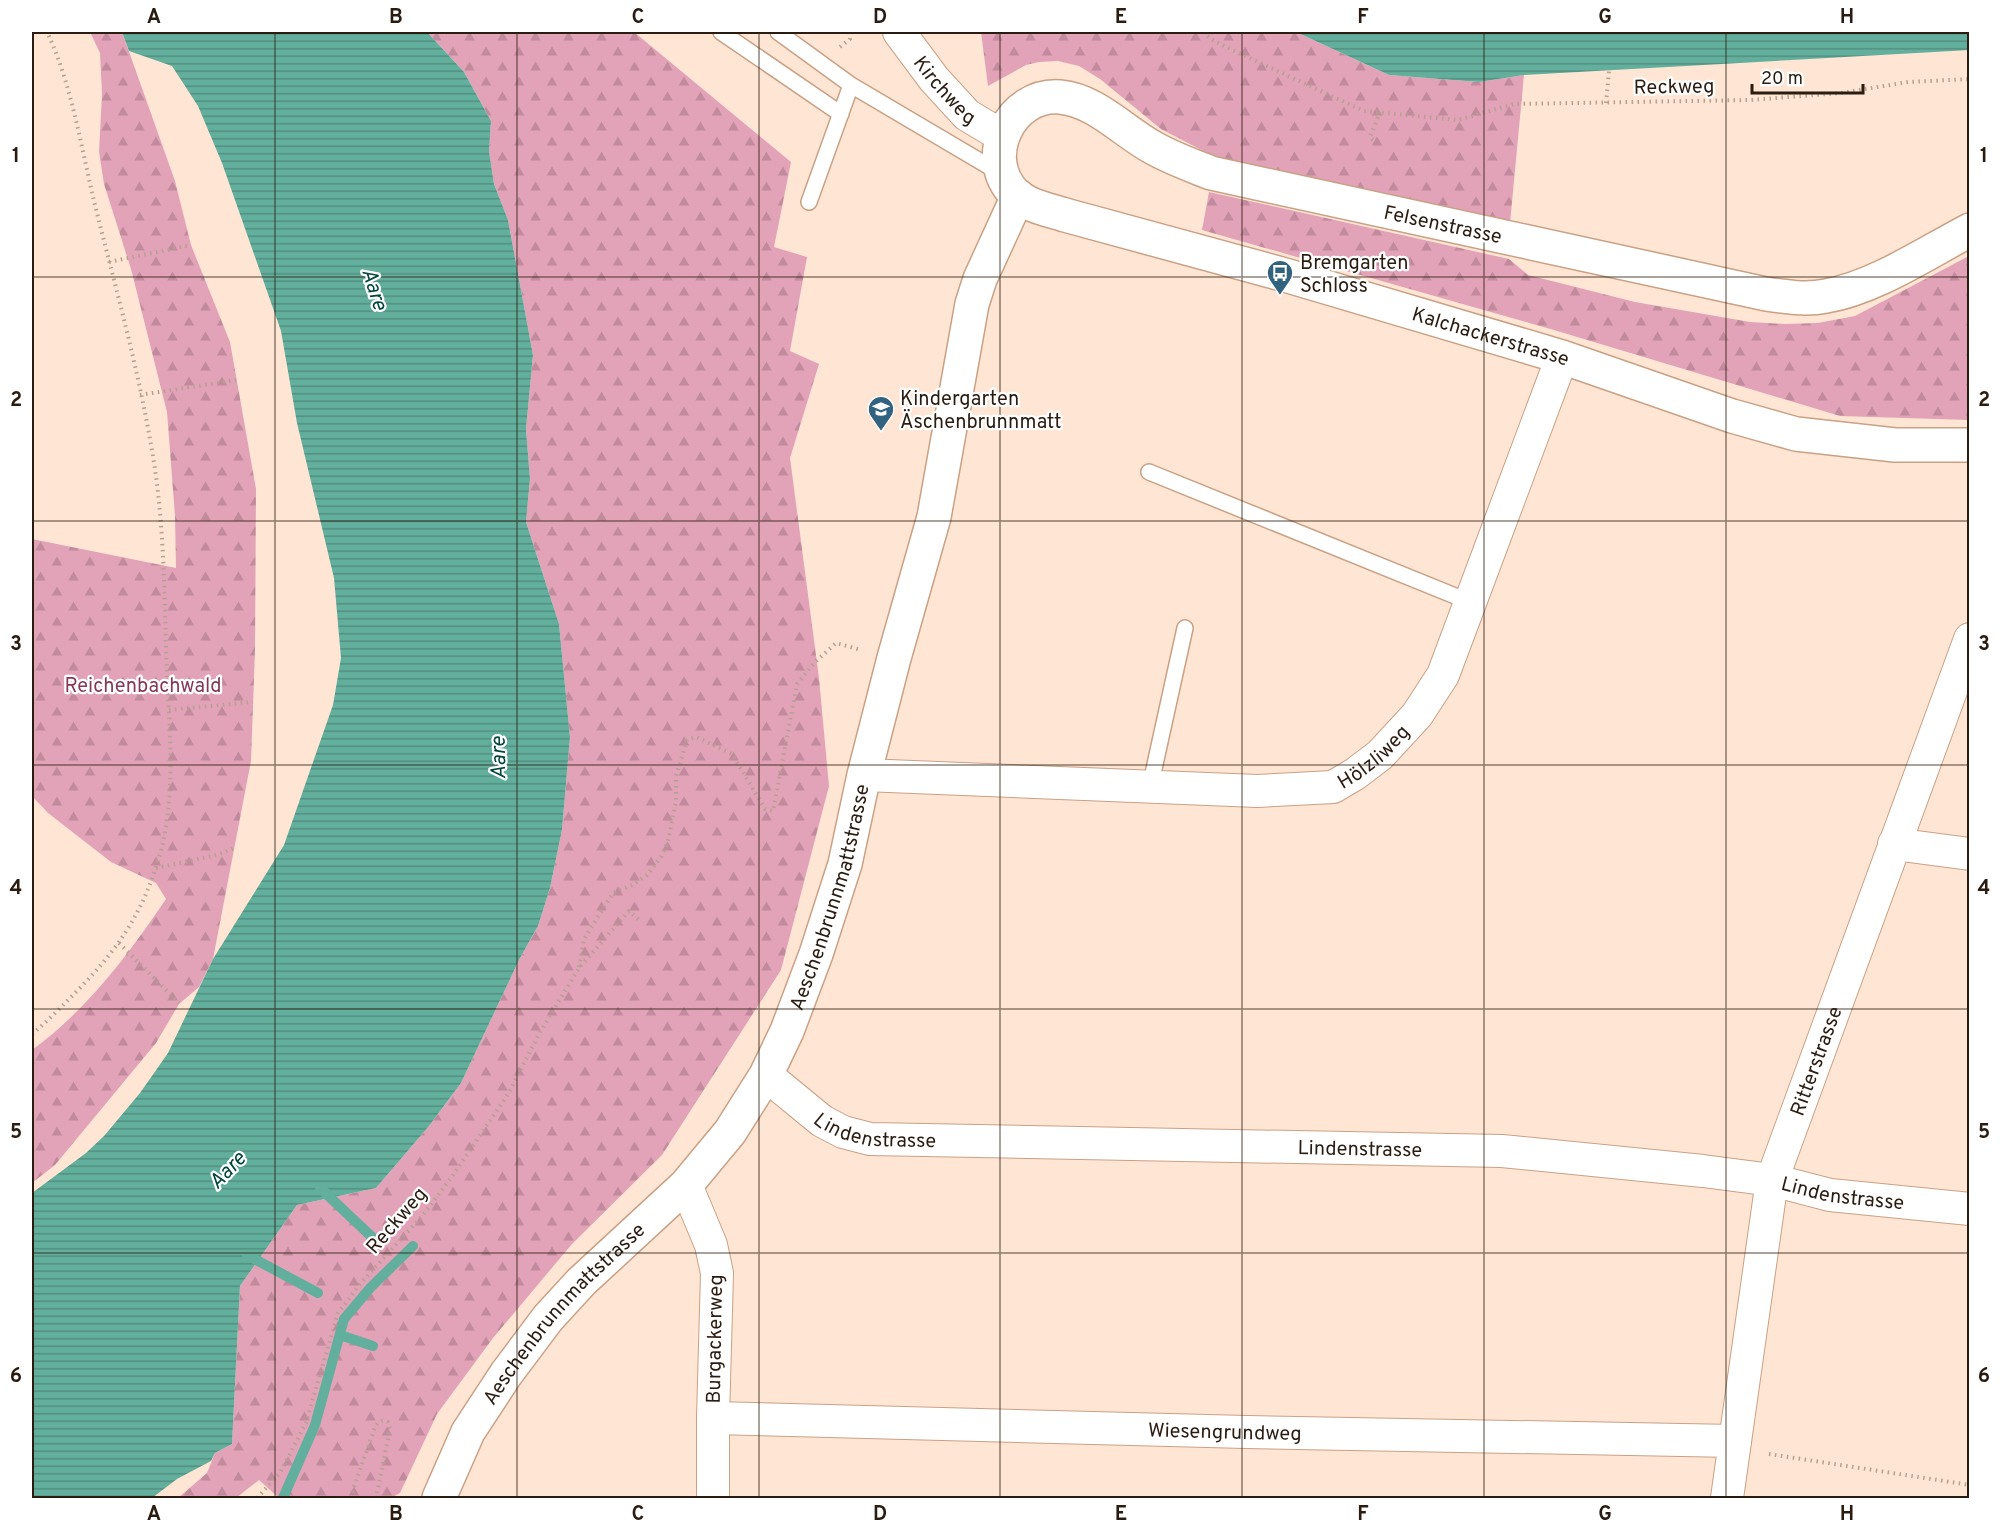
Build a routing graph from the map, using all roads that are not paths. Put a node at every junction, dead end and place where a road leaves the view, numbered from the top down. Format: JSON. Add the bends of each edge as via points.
{"nodes":[{"id":1,"x":721,"y":32,"type":"edge"},
{"id":2,"x":778,"y":32,"type":"edge"},
{"id":3,"x":899,"y":32,"type":"edge"},
{"id":4,"x":851,"y":86,"type":"junction"},
{"id":5,"x":841,"y":114,"type":"junction"},
{"id":6,"x":1002,"y":136,"type":"junction"},
{"id":7,"x":1010,"y":185,"type":"junction"},
{"id":8,"x":809,"y":201,"type":"dead end"},
{"id":9,"x":1970,"y":230,"type":"edge"},
{"id":10,"x":1562,"y":357,"type":"junction"},
{"id":11,"x":1970,"y":445,"type":"edge"},
{"id":12,"x":1149,"y":472,"type":"dead end"},
{"id":13,"x":1470,"y":602,"type":"junction"},
{"id":14,"x":1185,"y":628,"type":"dead end"},
{"id":15,"x":1970,"y":639,"type":"edge"},
{"id":16,"x":864,"y":775,"type":"junction"},
{"id":17,"x":1149,"y":787,"type":"junction"},
{"id":18,"x":1894,"y":844,"type":"junction"},
{"id":19,"x":1970,"y":854,"type":"edge"},
{"id":20,"x":766,"y":1075,"type":"junction"},
{"id":21,"x":1772,"y":1180,"type":"junction"},
{"id":22,"x":686,"y":1185,"type":"junction"},
{"id":23,"x":1970,"y":1209,"type":"edge"},
{"id":24,"x":712,"y":1418,"type":"junction"},
{"id":25,"x":1734,"y":1445,"type":"junction"},
{"id":26,"x":439,"y":1498,"type":"edge"},
{"id":27,"x":713,"y":1498,"type":"edge"},
{"id":28,"x":1727,"y":1498,"type":"edge"}],
"edges":[{"from":1,"to":5,"type":"lane"},
{"from":2,"to":4,"type":"lane"},
{"from":3,"to":6,"type":"street","name":"Kirchweg","via":[[967,115]]},
{"from":4,"to":5,"type":"lane"},
{"from":4,"to":7,"type":"lane"},
{"from":5,"to":8,"type":"lane"},
{"from":6,"to":7,"type":"street","via":[[1000,162]]},
{"from":6,"to":9,"type":"street","name":"Felsenstrasse","via":[[1009,122],[1027,104],[1048,97],[1074,99],[1152,147],[1211,173],[1797,298],[1825,296],[1869,283]]},
{"from":7,"to":10,"type":"street","name":"Kalchackerstrasse","via":[[1030,203],[1065,215]]},
{"from":7,"to":16,"type":"street","name":"Aeschenbrunnmattstrasse","via":[[972,304],[934,518]]},
{"from":10,"to":11,"type":"street","name":"Kalchackerstrasse","via":[[1722,413],[1796,434],[1895,445]]},
{"from":10,"to":13,"type":"street","name":"Hölzliweg"},
{"from":12,"to":13,"type":"lane"},
{"from":13,"to":17,"type":"street","name":"Hölzliweg","via":[[1443,675],[1417,715],[1380,755],[1333,787],[1257,791]]},
{"from":14,"to":17,"type":"lane"},
{"from":15,"to":18,"type":"street","name":"Ritterstrasse"},
{"from":16,"to":17,"type":"street","name":"Hölzliweg"},
{"from":16,"to":20,"type":"street","name":"Aeschenbrunnmattstrasse","via":[[845,864],[816,954]]},
{"from":18,"to":19,"type":"street"},
{"from":18,"to":21,"type":"street","name":"Ritterstrasse"},
{"from":20,"to":21,"type":"street","name":"Lindenstrasse","via":[[822,1120],[843,1132],[870,1139],[1502,1151]]},
{"from":20,"to":22,"type":"street","name":"Aeschenbrunnmattstrasse","via":[[730,1132]]},
{"from":21,"to":23,"type":"street","name":"Lindenstrasse","via":[[1830,1195]]},
{"from":21,"to":25,"type":"street","name":"Ritterstrasse"},
{"from":22,"to":24,"type":"street","name":"Burgackerweg","via":[[711,1245],[717,1273]]},
{"from":22,"to":26,"type":"street","name":"Aeschenbrunnmattstrasse","via":[[581,1282],[548,1318],[468,1431]]},
{"from":24,"to":25,"type":"street","name":"Wiesengrundweg"},
{"from":24,"to":27,"type":"street","name":"Burgackerweg"},
{"from":25,"to":28,"type":"street","name":"Ritterstrasse"}]}
